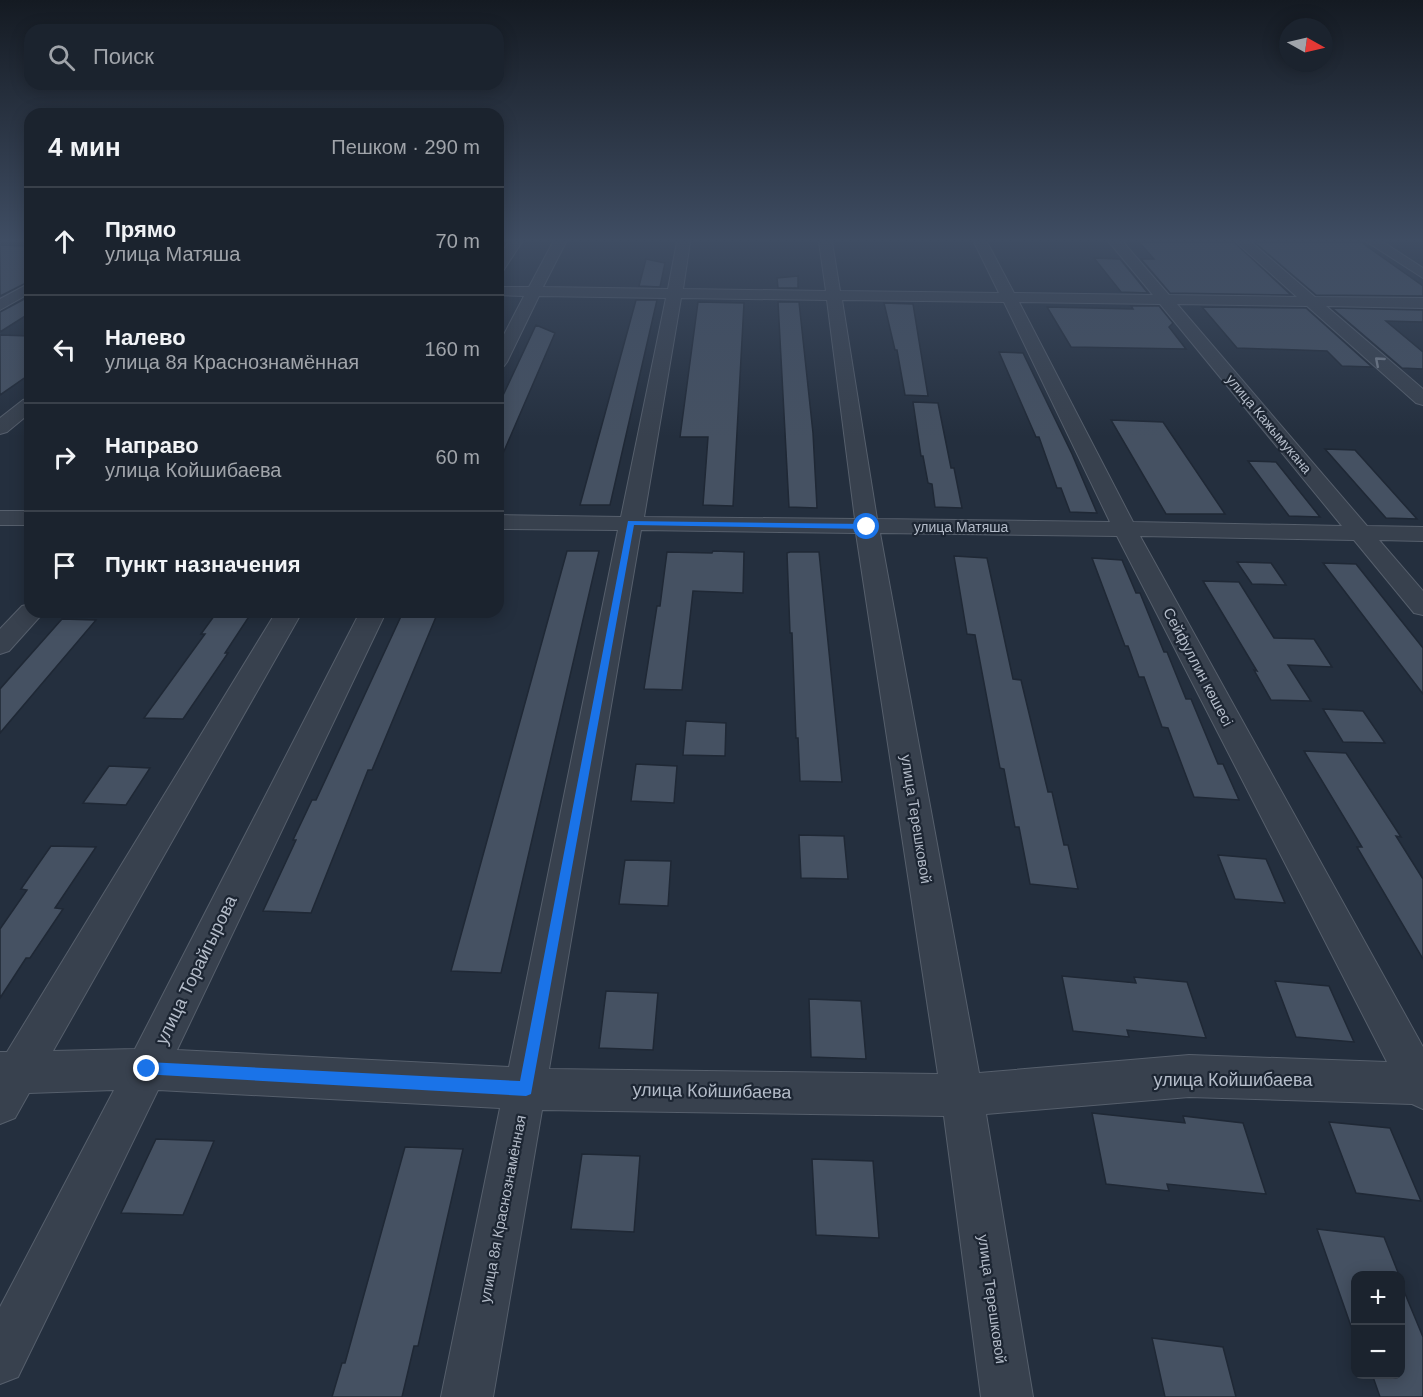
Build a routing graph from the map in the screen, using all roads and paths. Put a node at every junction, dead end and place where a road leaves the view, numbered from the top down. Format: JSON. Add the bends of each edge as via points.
{"nodes":[{"id":1,"x":525,"y":307,"type":"edge"},
{"id":2,"x":671,"y":307,"type":"edge"},
{"id":3,"x":836,"y":307,"type":"edge"},
{"id":4,"x":1014,"y":307,"type":"edge"},
{"id":5,"x":1170,"y":307,"type":"edge"},
{"id":6,"x":1319,"y":307,"type":"edge"},
{"id":7,"x":504,"y":350,"type":"edge"},
{"id":8,"x":1423,"y":399,"type":"edge"},
{"id":9,"x":24,"y":410,"type":"edge"},
{"id":10,"x":0,"y":428,"type":"edge"},
{"id":11,"x":0,"y":518,"type":"edge"},
{"id":12,"x":24,"y":518,"type":"edge"},
{"id":13,"x":504,"y":522,"type":"edge"},
{"id":14,"x":631,"y":523,"type":"junction"},
{"id":15,"x":867,"y":527,"type":"junction"},
{"id":16,"x":1125,"y":529,"type":"junction"},
{"id":17,"x":1360,"y":532,"type":"junction"},
{"id":18,"x":1423,"y":534,"type":"edge"},
{"id":19,"x":1423,"y":607,"type":"edge"},
{"id":20,"x":25,"y":618,"type":"edge"},
{"id":21,"x":285,"y":618,"type":"edge"},
{"id":22,"x":370,"y":618,"type":"edge"},
{"id":23,"x":0,"y":645,"type":"edge"},
{"id":24,"x":147,"y":1069,"type":"junction"},
{"id":25,"x":6,"y":1083,"type":"edge"},
{"id":26,"x":1422,"y":1085,"type":"edge"},
{"id":27,"x":526,"y":1089,"type":"junction"},
{"id":28,"x":962,"y":1095,"type":"junction"},
{"id":29,"x":0,"y":1359,"type":"edge"},
{"id":30,"x":467,"y":1397,"type":"edge"},
{"id":31,"x":1007,"y":1397,"type":"edge"}],
"edges":[{"from":1,"to":7,"type":"street"},
{"from":2,"to":14,"type":"street","name":"улица 8я Краснознамённая"},
{"from":3,"to":15,"type":"street","name":"улица Терешковой"},
{"from":4,"to":16,"type":"street","name":"Сейфуллин көшесі"},
{"from":5,"to":17,"type":"street","name":"улица Кажымукана"},
{"from":8,"to":6,"type":"street","one_way":true},
{"from":9,"to":10,"type":"street"},
{"from":11,"to":12,"type":"street"},
{"from":13,"to":14,"type":"street","name":"улица Матяша"},
{"from":14,"to":15,"type":"street","name":"улица Матяша"},
{"from":14,"to":27,"type":"street","name":"улица 8я Краснознамённая"},
{"from":15,"to":16,"type":"street","name":"улица Матяша"},
{"from":15,"to":28,"type":"street","name":"улица Терешковой"},
{"from":16,"to":17,"type":"street","name":"улица Матяша"},
{"from":16,"to":26,"type":"street","name":"Сейфуллин көшесі"},
{"from":17,"to":18,"type":"street","name":"улица Матяша"},
{"from":17,"to":19,"type":"street","name":"улица Кажымукана"},
{"from":20,"to":23,"type":"street"},
{"from":21,"to":25,"type":"street"},
{"from":22,"to":24,"type":"street","name":"улица Торайгырова"},
{"from":24,"to":25,"type":"street","name":"улица Койшибаева"},
{"from":24,"to":27,"type":"street","name":"улица Койшибаева"},
{"from":24,"to":29,"type":"street","name":"улица Торайгырова"},
{"from":26,"to":28,"type":"street","name":"улица Койшибаева","via":[[1189,1076]]},
{"from":27,"to":28,"type":"street","name":"улица Койшибаева"},
{"from":27,"to":30,"type":"street","name":"улица 8я Краснознамённая"},
{"from":28,"to":31,"type":"street","name":"улица Терешковой"}]}
